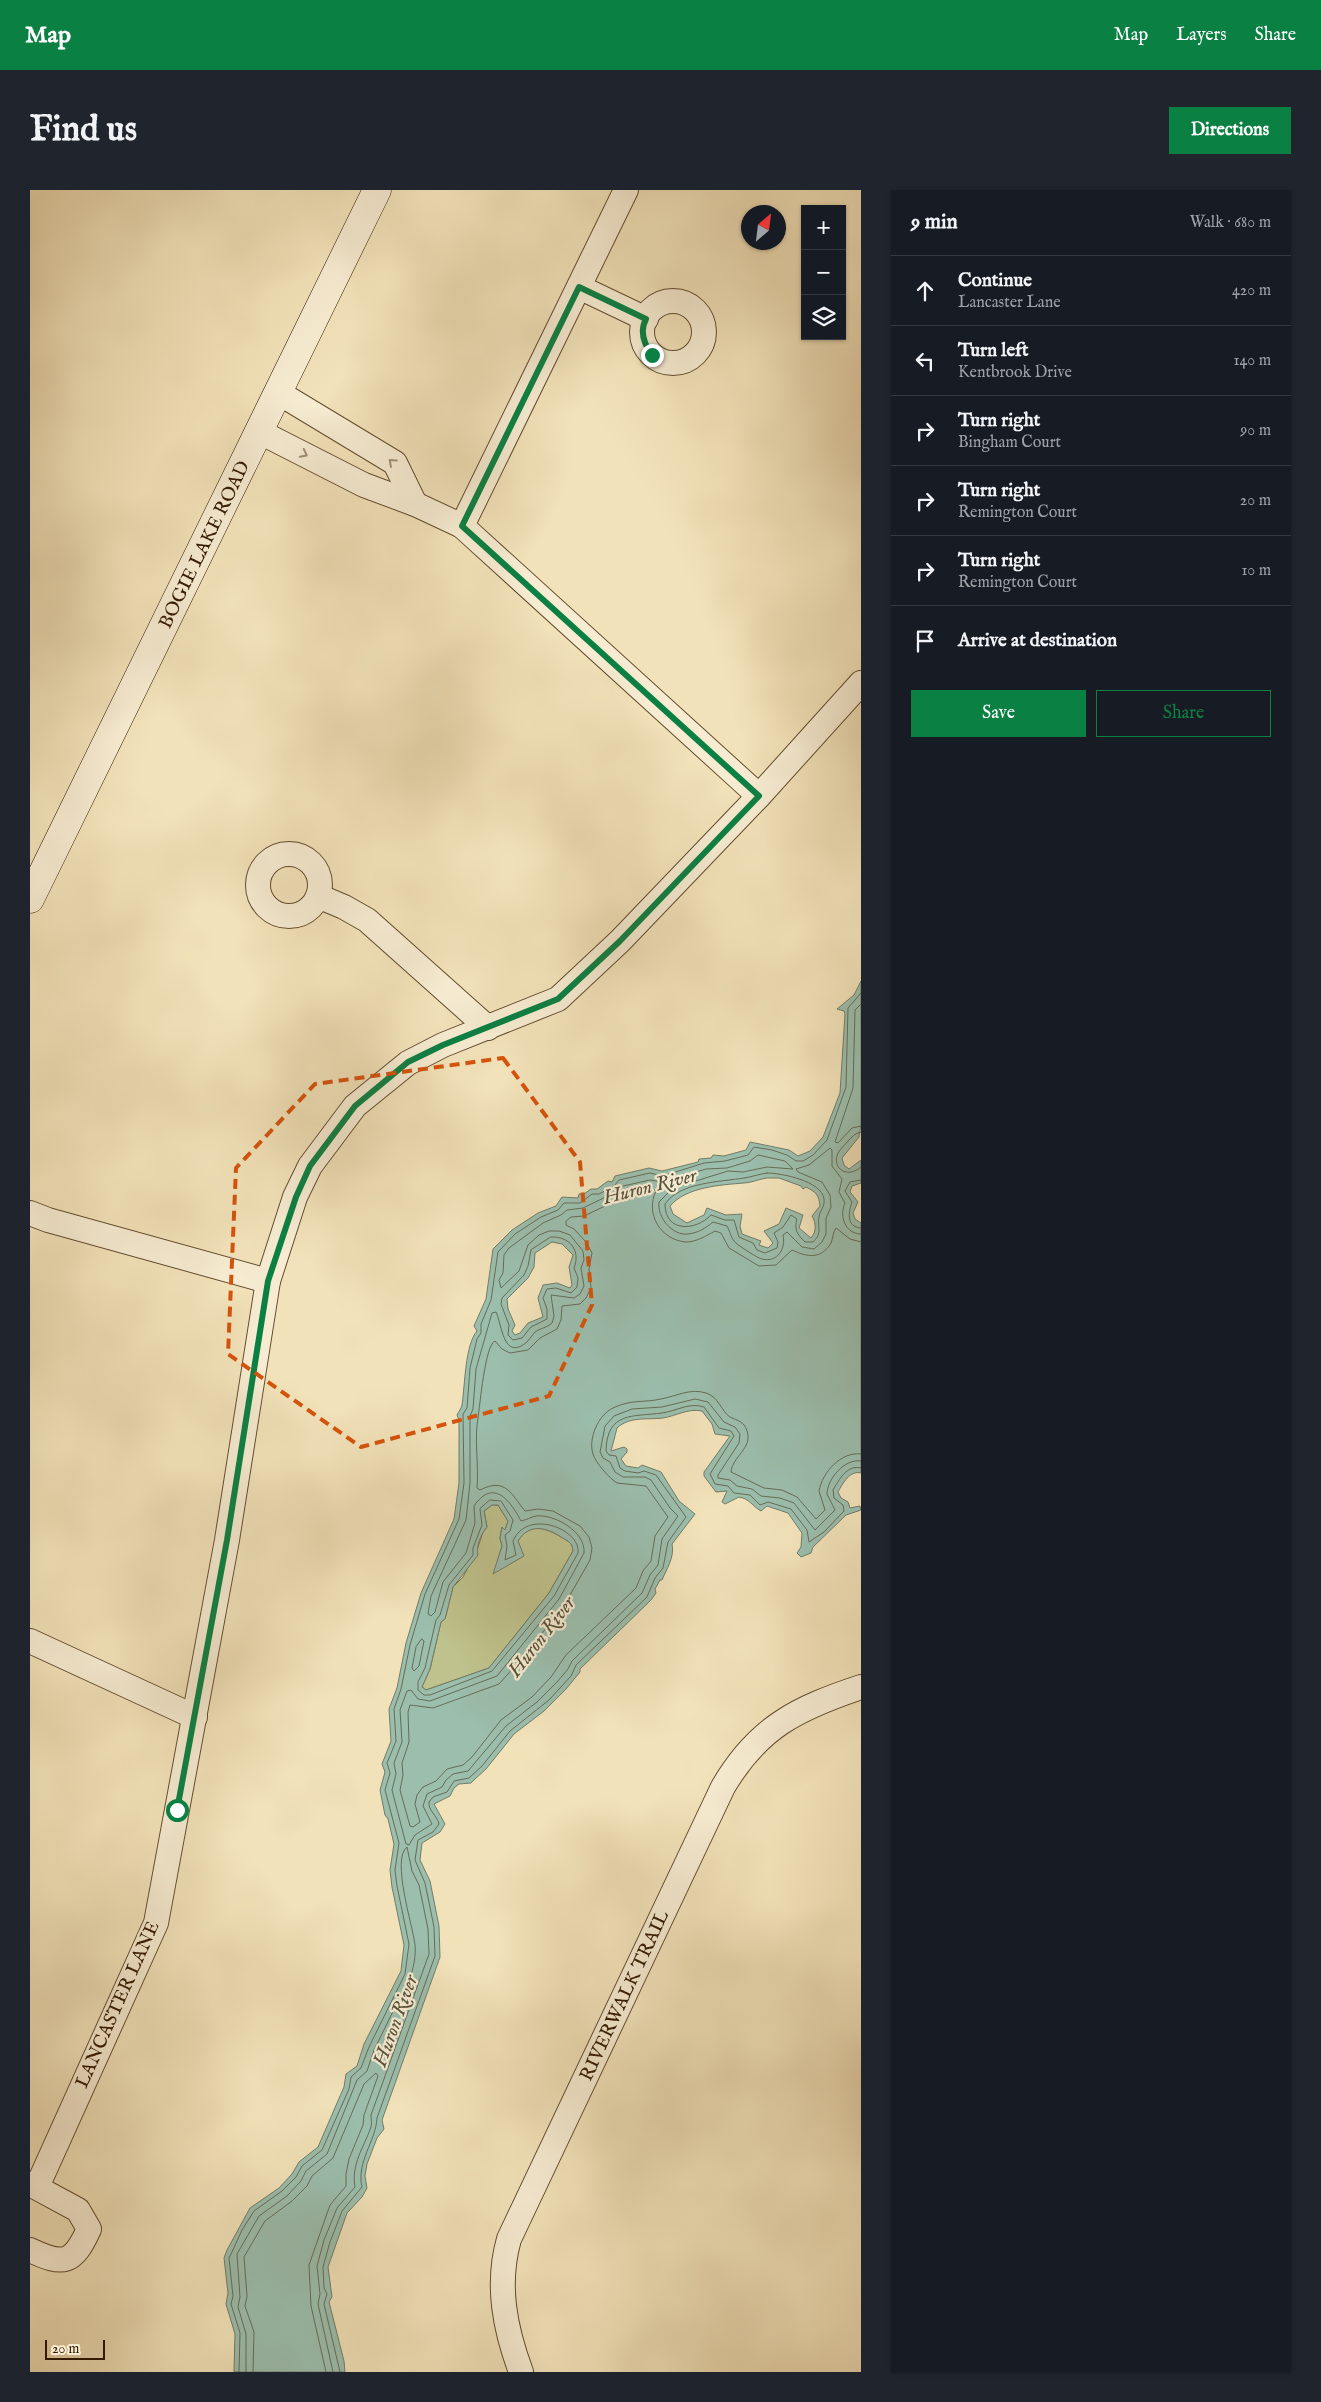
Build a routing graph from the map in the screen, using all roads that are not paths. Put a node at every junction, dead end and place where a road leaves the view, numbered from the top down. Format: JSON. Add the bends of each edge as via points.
{"nodes":[{"id":1,"x":377,"y":190,"type":"edge"},
{"id":2,"x":626,"y":190,"type":"edge"},
{"id":3,"x":579,"y":287,"type":"junction"},
{"id":4,"x":646,"y":319,"type":"dead end"},
{"id":5,"x":279,"y":393,"type":"junction"},
{"id":6,"x":260,"y":432,"type":"junction"},
{"id":7,"x":415,"y":504,"type":"junction"},
{"id":8,"x":462,"y":526,"type":"junction"},
{"id":9,"x":861,"y":683,"type":"edge"},
{"id":10,"x":759,"y":796,"type":"junction"},
{"id":11,"x":318,"y":896,"type":"dead end"},
{"id":12,"x":30,"y":899,"type":"edge"},
{"id":13,"x":488,"y":1028,"type":"junction"},
{"id":14,"x":36,"y":1219,"type":"edge"},
{"id":15,"x":268,"y":1281,"type":"junction"},
{"id":16,"x":30,"y":1641,"type":"edge"},
{"id":17,"x":861,"y":1687,"type":"edge"},
{"id":18,"x":195,"y":1717,"type":"junction"},
{"id":19,"x":34,"y":2185,"type":"edge"},
{"id":20,"x":30,"y":2250,"type":"edge"},
{"id":21,"x":521,"y":2372,"type":"edge"}],
"edges":[{"from":1,"to":5,"type":"main road","name":"BOGIE LAKE ROAD"},
{"from":2,"to":3,"type":"street"},
{"from":3,"to":4,"type":"street"},
{"from":3,"to":8,"type":"street"},
{"from":5,"to":6,"type":"main road","name":"BOGIE LAKE ROAD"},
{"from":7,"to":5,"type":"street","one_way":true,"via":[[395,462]]},
{"from":6,"to":7,"type":"street","one_way":true,"via":[[364,485]]},
{"from":6,"to":12,"type":"main road","name":"BOGIE LAKE ROAD"},
{"from":7,"to":8,"type":"street"},
{"from":8,"to":10,"type":"street"},
{"from":9,"to":10,"type":"street","name":"LANCASTER LANE"},
{"from":10,"to":13,"type":"street","name":"LANCASTER LANE","via":[[620,941],[558,999]]},
{"from":11,"to":13,"type":"street","via":[[367,920]]},
{"from":13,"to":15,"type":"street","name":"LANCASTER LANE","via":[[408,1062],[355,1106],[310,1166],[296,1197]]},
{"from":14,"to":15,"type":"street"},
{"from":15,"to":18,"type":"street","name":"LANCASTER LANE"},
{"from":16,"to":18,"type":"street"},
{"from":17,"to":21,"type":"street","name":"RIVERWALK TRAIL","via":[[824,1699],[783,1721],[756,1744],[724,1787],[509,2239],[503,2275],[503,2301],[510,2342]]},
{"from":18,"to":19,"type":"street","name":"LANCASTER LANE","via":[[156,1923]]},
{"from":19,"to":20,"type":"street","name":"LANCASTER LANE","via":[[78,2210],[89,2229],[80,2250],[67,2259],[51,2260]]}]}
